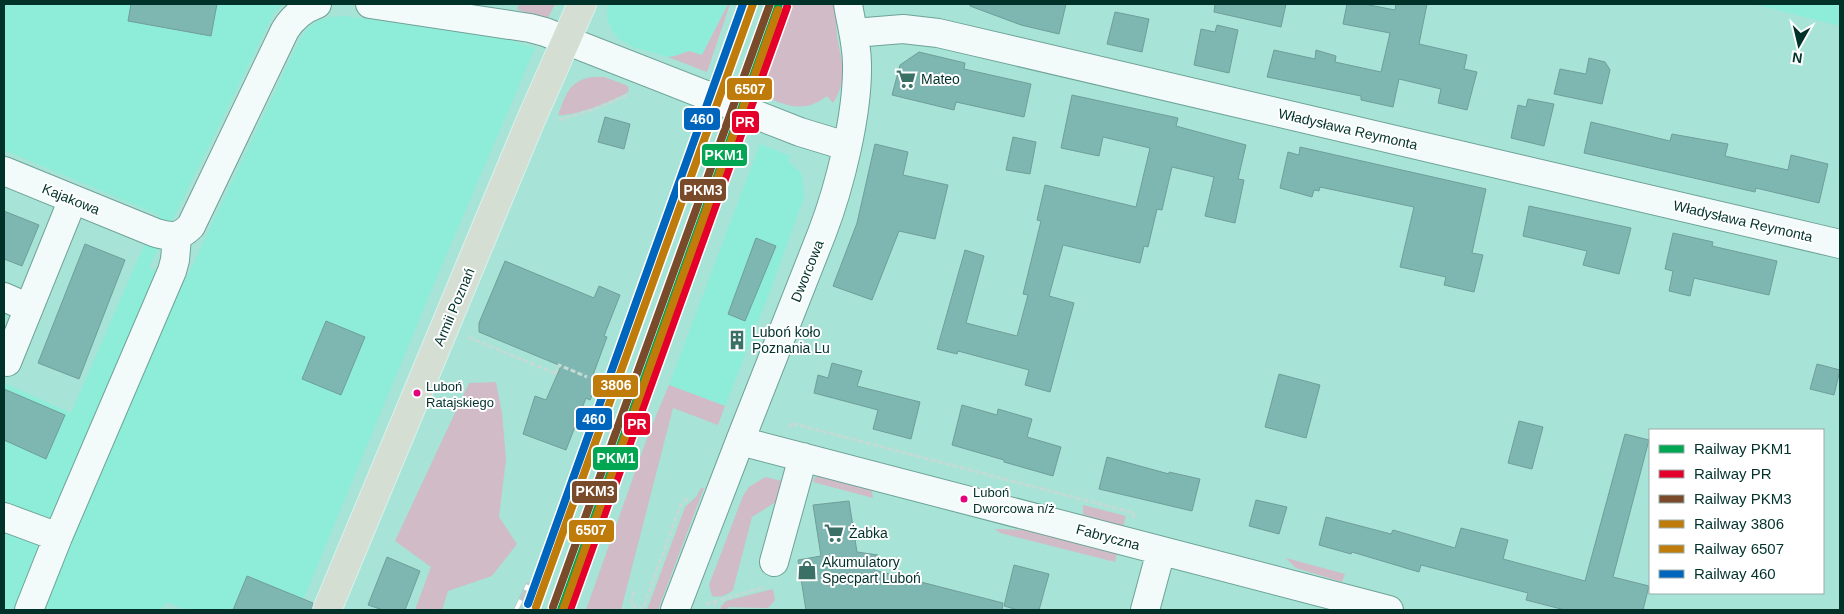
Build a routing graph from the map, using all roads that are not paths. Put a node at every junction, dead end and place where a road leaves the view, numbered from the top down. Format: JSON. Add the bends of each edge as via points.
{"nodes":[{"id":1,"x":317,"y":4,"type":"edge"},
{"id":2,"x":370,"y":4,"type":"edge"},
{"id":3,"x":582,"y":4,"type":"edge"},
{"id":4,"x":848,"y":4,"type":"edge"},
{"id":5,"x":854,"y":33,"type":"junction"},
{"id":6,"x":565,"y":40,"type":"junction"},
{"id":7,"x":846,"y":146,"type":"junction"},
{"id":8,"x":4,"y":172,"type":"edge"},
{"id":9,"x":73,"y":200,"type":"junction"},
{"id":10,"x":177,"y":236,"type":"junction"},
{"id":11,"x":1840,"y":244,"type":"edge"},
{"id":12,"x":4,"y":297,"type":"edge"},
{"id":13,"x":29,"y":308,"type":"junction"},
{"id":14,"x":4,"y":361,"type":"edge"},
{"id":15,"x":740,"y":441,"type":"junction"},
{"id":16,"x":803,"y":457,"type":"junction"},
{"id":17,"x":4,"y":517,"type":"edge"},
{"id":18,"x":58,"y":536,"type":"junction"},
{"id":19,"x":1161,"y":551,"type":"junction"},
{"id":20,"x":774,"y":562,"type":"dead end"},
{"id":21,"x":29,"y":610,"type":"edge"},
{"id":22,"x":327,"y":610,"type":"edge"},
{"id":23,"x":675,"y":610,"type":"edge"},
{"id":24,"x":1145,"y":610,"type":"edge"},
{"id":25,"x":1389,"y":610,"type":"edge"}],
"edges":[{"from":1,"to":10,"type":"street","via":[[298,13],[285,30],[191,226]]},
{"from":2,"to":6,"type":"street","via":[[530,28]]},
{"from":3,"to":6,"type":"main road","name":"Armii Poznań"},
{"from":4,"to":5,"type":"street","name":"Dworcowa"},
{"from":5,"to":7,"type":"street","name":"Dworcowa","via":[[856,81]]},
{"from":5,"to":11,"type":"street","name":"Władysława Reymonta","via":[[903,29],[938,33]]},
{"from":6,"to":7,"type":"street","via":[[800,132]]},
{"from":6,"to":22,"type":"main road","name":"Armii Poznań"},
{"from":7,"to":15,"type":"street","name":"Dworcowa","via":[[828,217]]},
{"from":8,"to":9,"type":"street","name":"Kajakowa"},
{"from":9,"to":10,"type":"street","name":"Kajakowa","via":[[138,226]]},
{"from":9,"to":13,"type":"street"},
{"from":10,"to":18,"type":"street","via":[[172,271]]},
{"from":12,"to":13,"type":"street"},
{"from":13,"to":14,"type":"street","via":[[7,362]]},
{"from":15,"to":16,"type":"street","name":"Fabryczna"},
{"from":15,"to":23,"type":"street","name":"Dworcowa"},
{"from":16,"to":19,"type":"street","name":"Fabryczna"},
{"from":16,"to":20,"type":"street"},
{"from":17,"to":18,"type":"street"},
{"from":18,"to":21,"type":"street"},
{"from":19,"to":24,"type":"street"},
{"from":19,"to":25,"type":"street","name":"Fabryczna"}]}
